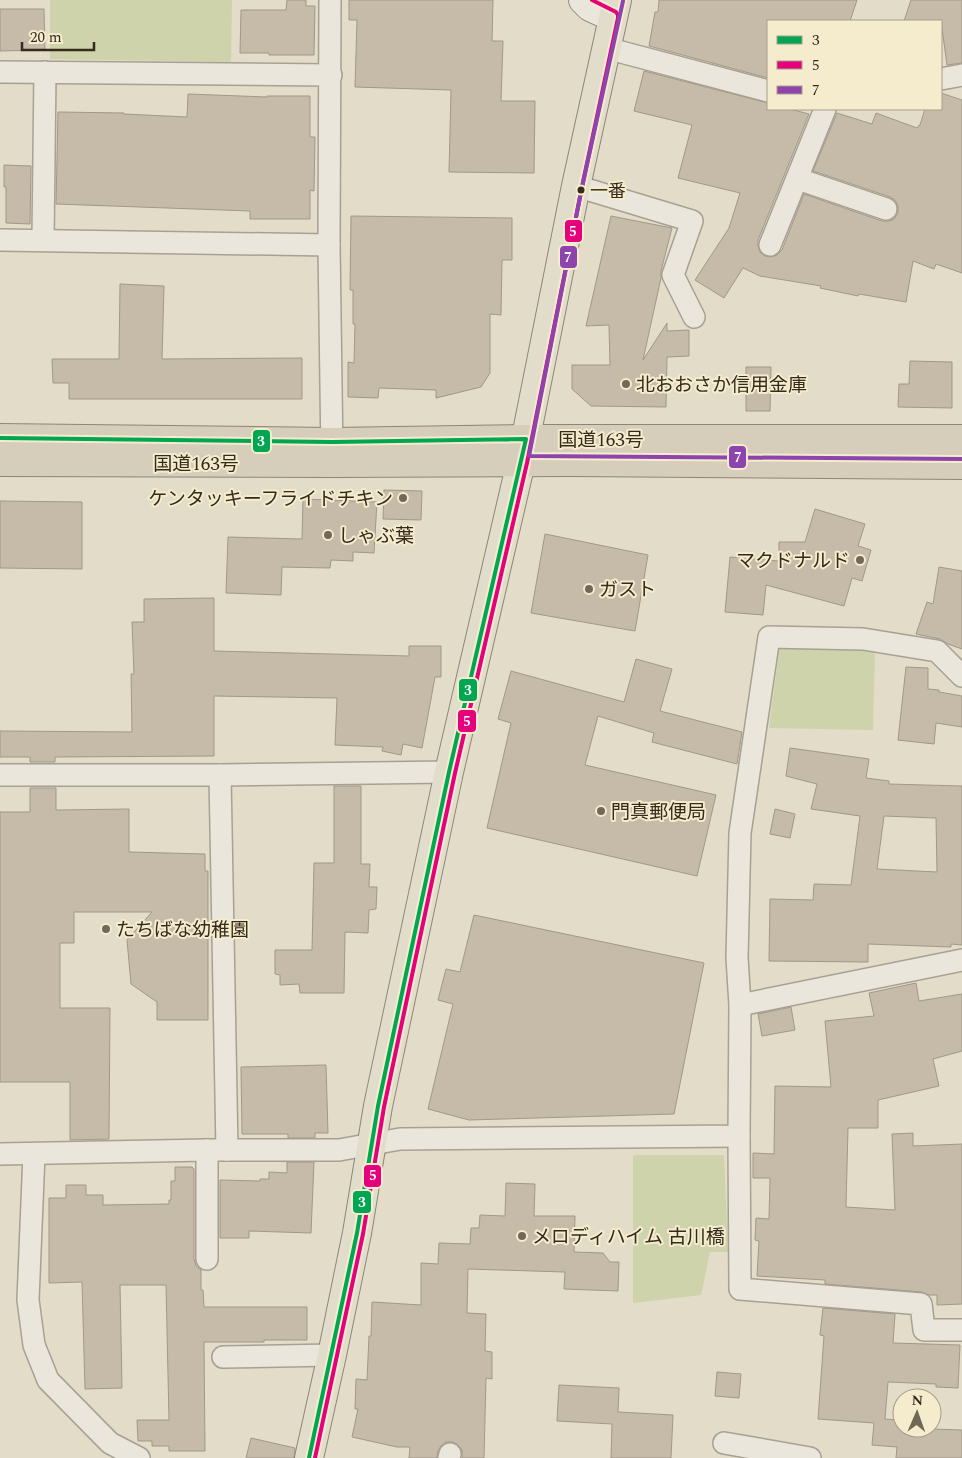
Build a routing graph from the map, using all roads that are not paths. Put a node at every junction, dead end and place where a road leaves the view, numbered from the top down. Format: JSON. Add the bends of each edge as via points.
{"nodes":[{"id":1,"x":330,"y":0,"type":"edge"},
{"id":2,"x":583,"y":0,"type":"edge"},
{"id":3,"x":615,"y":8,"type":"edge"},
{"id":4,"x":606,"y":48,"type":"junction"},
{"id":5,"x":0,"y":72,"type":"edge"},
{"id":6,"x":45,"y":72,"type":"junction"},
{"id":7,"x":331,"y":75,"type":"junction"},
{"id":8,"x":962,"y":75,"type":"edge"},
{"id":9,"x":942,"y":79,"type":"edge"},
{"id":10,"x":767,"y":91,"type":"edge"},
{"id":11,"x":825,"y":110,"type":"edge"},
{"id":12,"x":798,"y":179,"type":"junction"},
{"id":13,"x":576,"y":186,"type":"junction"},
{"id":14,"x":886,"y":209,"type":"dead end"},
{"id":15,"x":0,"y":240,"type":"edge"},
{"id":16,"x":43,"y":240,"type":"junction"},
{"id":17,"x":329,"y":245,"type":"junction"},
{"id":18,"x":770,"y":245,"type":"dead end"},
{"id":19,"x":694,"y":317,"type":"dead end"},
{"id":20,"x":0,"y":438,"type":"edge"},
{"id":21,"x":962,"y":439,"type":"edge"},
{"id":22,"x":523,"y":451,"type":"junction"},
{"id":23,"x":332,"y":453,"type":"junction"},
{"id":24,"x":0,"y":462,"type":"edge"},
{"id":25,"x":962,"y":465,"type":"edge"},
{"id":26,"x":962,"y":676,"type":"edge"},
{"id":27,"x":449,"y":772,"type":"junction"},
{"id":28,"x":0,"y":775,"type":"edge"},
{"id":29,"x":220,"y":775,"type":"junction"},
{"id":30,"x":962,"y":960,"type":"edge"},
{"id":31,"x":740,"y":1005,"type":"junction"},
{"id":32,"x":739,"y":1136,"type":"junction"},
{"id":33,"x":372,"y":1143,"type":"junction"},
{"id":34,"x":217,"y":1150,"type":"junction"},
{"id":35,"x":0,"y":1154,"type":"edge"},
{"id":36,"x":34,"y":1154,"type":"junction"},
{"id":37,"x":208,"y":1259,"type":"dead end"},
{"id":38,"x":962,"y":1330,"type":"edge"},
{"id":39,"x":332,"y":1355,"type":"junction"},
{"id":40,"x":223,"y":1358,"type":"dead end"},
{"id":41,"x":724,"y":1444,"type":"dead end"},
{"id":42,"x":139,"y":1458,"type":"edge"},
{"id":43,"x":309,"y":1458,"type":"edge"},
{"id":44,"x":810,"y":1458,"type":"edge"}],
"edges":[{"from":1,"to":7,"type":"street"},
{"from":2,"to":3,"type":"street","via":[[590,6]]},
{"from":3,"to":4,"type":"main road"},
{"from":4,"to":10,"type":"street"},
{"from":4,"to":13,"type":"main road"},
{"from":5,"to":6,"type":"street"},
{"from":6,"to":7,"type":"street"},
{"from":6,"to":16,"type":"street"},
{"from":7,"to":17,"type":"street"},
{"from":8,"to":9,"type":"street"},
{"from":11,"to":12,"type":"street"},
{"from":12,"to":14,"type":"street"},
{"from":12,"to":18,"type":"street"},
{"from":13,"to":19,"type":"street","via":[[692,222],[673,275]]},
{"from":13,"to":22,"type":"main road"},
{"from":15,"to":16,"type":"street"},
{"from":16,"to":17,"type":"street"},
{"from":17,"to":23,"type":"street"},
{"from":20,"to":23,"type":"highway","name":"国道163号"},
{"from":21,"to":22,"type":"highway","name":"国道163号"},
{"from":22,"to":23,"type":"highway","name":"国道163号"},
{"from":22,"to":25,"type":"highway","name":"国道163号"},
{"from":22,"to":27,"type":"main road"},
{"from":23,"to":24,"type":"highway","name":"国道163号"},
{"from":26,"to":31,"type":"street","via":[[937,651],[863,638],[769,637],[740,833],[736,958]]},
{"from":27,"to":29,"type":"street"},
{"from":27,"to":33,"type":"main road"},
{"from":28,"to":29,"type":"street"},
{"from":29,"to":34,"type":"street"},
{"from":30,"to":31,"type":"street"},
{"from":31,"to":32,"type":"street"},
{"from":32,"to":33,"type":"street","via":[[400,1139]]},
{"from":32,"to":38,"type":"street","via":[[740,1289],[921,1304],[924,1330]]},
{"from":33,"to":34,"type":"street","via":[[339,1150]]},
{"from":33,"to":39,"type":"main road"},
{"from":34,"to":36,"type":"street"},
{"from":34,"to":37,"type":"street"},
{"from":35,"to":36,"type":"street"},
{"from":36,"to":42,"type":"street","via":[[28,1300],[34,1345],[48,1380],[110,1443]]},
{"from":39,"to":40,"type":"street"},
{"from":39,"to":43,"type":"main road"},
{"from":41,"to":44,"type":"street"}]}
